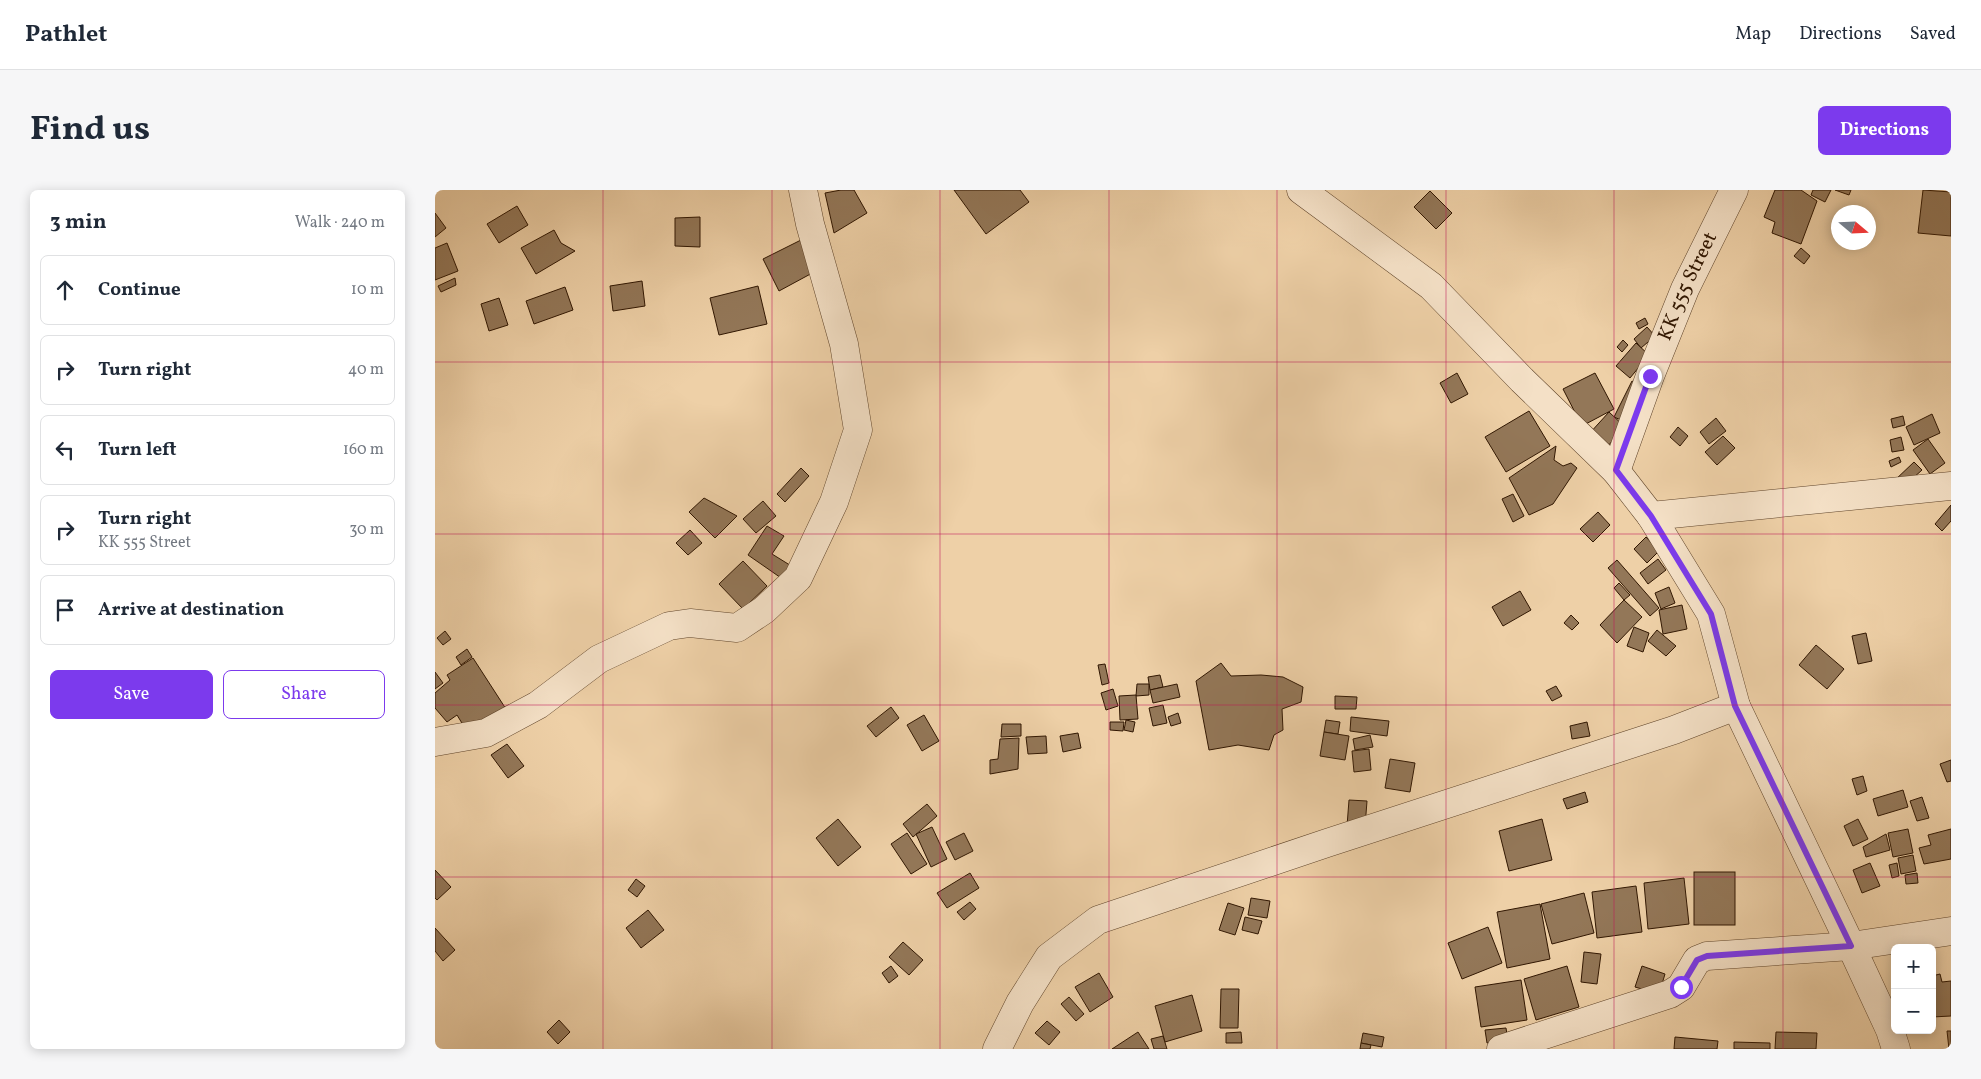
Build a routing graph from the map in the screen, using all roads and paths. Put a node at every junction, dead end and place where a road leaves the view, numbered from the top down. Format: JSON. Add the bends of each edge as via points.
{"nodes":[{"id":1,"x":803,"y":190,"type":"edge"},
{"id":2,"x":1301,"y":190,"type":"edge"},
{"id":3,"x":1734,"y":190,"type":"edge"},
{"id":4,"x":1616,"y":470,"type":"junction"},
{"id":5,"x":1951,"y":486,"type":"edge"},
{"id":6,"x":1651,"y":516,"type":"junction"},
{"id":7,"x":1735,"y":706,"type":"junction"},
{"id":8,"x":435,"y":742,"type":"edge"},
{"id":9,"x":1951,"y":931,"type":"edge"},
{"id":10,"x":1851,"y":946,"type":"junction"},
{"id":11,"x":997,"y":1049,"type":"edge"},
{"id":12,"x":1501,"y":1049,"type":"edge"},
{"id":13,"x":1896,"y":1049,"type":"edge"}],
"edges":[{"from":1,"to":8,"type":"street","via":[[809,224],[844,344],[858,430],[834,502],[797,578],[764,610],[737,628],[689,623],[669,626],[599,659],[538,705],[486,733]]},
{"from":2,"to":4,"type":"street","via":[[1431,286]]},
{"from":3,"to":4,"type":"street","name":"KK 555 Street","via":[[1685,289]]},
{"from":4,"to":6,"type":"street"},
{"from":5,"to":6,"type":"street"},
{"from":6,"to":7,"type":"street","via":[[1711,614]]},
{"from":7,"to":10,"type":"street"},
{"from":7,"to":11,"type":"street","via":[[1675,730],[1098,920],[1049,957],[1020,1003]]},
{"from":9,"to":10,"type":"street"},
{"from":10,"to":12,"type":"street","via":[[1707,956],[1697,960],[1681,987],[1670,994]]},
{"from":10,"to":13,"type":"street"}]}
